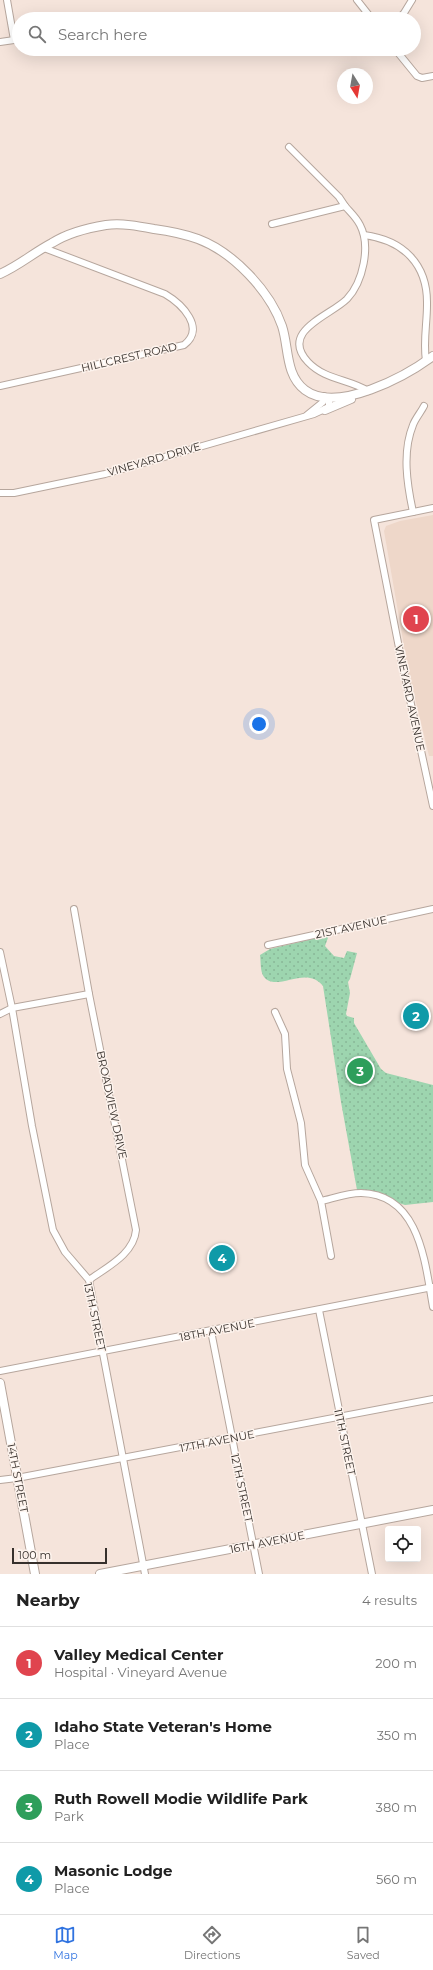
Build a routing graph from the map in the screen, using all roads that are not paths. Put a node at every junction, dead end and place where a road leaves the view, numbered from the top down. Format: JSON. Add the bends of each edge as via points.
{"nodes":[{"id":1,"x":7,"y":0,"type":"edge"},
{"id":2,"x":357,"y":0,"type":"edge"},
{"id":3,"x":412,"y":0,"type":"edge"},
{"id":4,"x":366,"y":12,"type":"edge"},
{"id":5,"x":405,"y":12,"type":"edge"},
{"id":6,"x":12,"y":29,"type":"edge"},
{"id":7,"x":12,"y":40,"type":"edge"},
{"id":8,"x":0,"y":42,"type":"edge"},
{"id":9,"x":401,"y":56,"type":"edge"},
{"id":10,"x":433,"y":76,"type":"edge"},
{"id":11,"x":289,"y":147,"type":"dead end"},
{"id":12,"x":345,"y":206,"type":"junction"},
{"id":13,"x":272,"y":224,"type":"dead end"},
{"id":14,"x":364,"y":235,"type":"junction"},
{"id":15,"x":44,"y":248,"type":"junction"},
{"id":16,"x":0,"y":274,"type":"edge"},
{"id":17,"x":430,"y":359,"type":"edge"},
{"id":18,"x":0,"y":386,"type":"edge"},
{"id":19,"x":368,"y":390,"type":"junction"},
{"id":20,"x":327,"y":396,"type":"junction"},
{"id":21,"x":424,"y":406,"type":"dead end"},
{"id":22,"x":325,"y":410,"type":"junction"},
{"id":23,"x":307,"y":415,"type":"junction"},
{"id":24,"x":0,"y":493,"type":"edge"},
{"id":25,"x":433,"y":508,"type":"edge"},
{"id":26,"x":413,"y":512,"type":"junction"},
{"id":27,"x":433,"y":806,"type":"edge"},
{"id":28,"x":433,"y":908,"type":"edge"},
{"id":29,"x":74,"y":909,"type":"dead end"},
{"id":30,"x":268,"y":945,"type":"dead end"},
{"id":31,"x":0,"y":952,"type":"edge"},
{"id":32,"x":89,"y":994,"type":"junction"},
{"id":33,"x":12,"y":1008,"type":"junction"},
{"id":34,"x":275,"y":1012,"type":"dead end"},
{"id":35,"x":0,"y":1014,"type":"edge"},
{"id":36,"x":321,"y":1201,"type":"junction"},
{"id":37,"x":332,"y":1256,"type":"dead end"},
{"id":38,"x":89,"y":1280,"type":"junction"},
{"id":39,"x":431,"y":1287,"type":"edge"},
{"id":40,"x":433,"y":1307,"type":"edge"},
{"id":41,"x":319,"y":1310,"type":"junction"},
{"id":42,"x":211,"y":1331,"type":"junction"},
{"id":43,"x":102,"y":1351,"type":"junction"},
{"id":44,"x":0,"y":1371,"type":"edge"},
{"id":45,"x":0,"y":1383,"type":"edge"},
{"id":46,"x":433,"y":1400,"type":"edge"},
{"id":47,"x":340,"y":1416,"type":"junction"},
{"id":48,"x":232,"y":1439,"type":"junction"},
{"id":49,"x":124,"y":1459,"type":"junction"},
{"id":50,"x":17,"y":1478,"type":"junction"},
{"id":51,"x":0,"y":1480,"type":"edge"},
{"id":52,"x":433,"y":1510,"type":"edge"},
{"id":53,"x":362,"y":1524,"type":"junction"},
{"id":54,"x":254,"y":1544,"type":"junction"},
{"id":55,"x":144,"y":1570,"type":"edge"},
{"id":56,"x":35,"y":1574,"type":"edge"},
{"id":57,"x":100,"y":1574,"type":"edge"},
{"id":58,"x":259,"y":1574,"type":"edge"},
{"id":59,"x":372,"y":1574,"type":"edge"}],
"edges":[{"from":1,"to":6,"type":"street"},
{"from":2,"to":4,"type":"street"},
{"from":3,"to":5,"type":"street"},
{"from":7,"to":8,"type":"street"},
{"from":9,"to":10,"type":"street","via":[[417,76]]},
{"from":11,"to":12,"type":"street","via":[[340,197]]},
{"from":12,"to":13,"type":"street"},
{"from":12,"to":14,"type":"street","via":[[357,219]]},
{"from":14,"to":17,"type":"street","via":[[392,242],[415,261],[426,293],[424,345]]},
{"from":14,"to":19,"type":"street","via":[[363,265],[358,282],[348,298],[307,328],[299,344],[304,357],[318,370],[332,378]]},
{"from":15,"to":16,"type":"street","via":[[17,267]]},
{"from":15,"to":18,"type":"street","name":"HILLCREST ROAD","via":[[165,294],[179,303],[185,311],[190,319],[193,334],[184,345]]},
{"from":15,"to":20,"type":"street","via":[[67,235],[117,224],[170,232],[206,243],[239,265],[262,287],[282,327],[295,379],[305,390]]},
{"from":17,"to":19,"type":"street"},
{"from":19,"to":20,"type":"street","via":[[342,397]]},
{"from":19,"to":22,"type":"street"},
{"from":20,"to":22,"type":"street","via":[[330,406]]},
{"from":20,"to":23,"type":"street","name":"VINEYARD DRIVE"},
{"from":21,"to":26,"type":"street","via":[[413,424],[407,450]]},
{"from":22,"to":23,"type":"street","name":"VINEYARD DRIVE"},
{"from":23,"to":24,"type":"street","name":"VINEYARD DRIVE","via":[[105,474],[14,494]]},
{"from":25,"to":26,"type":"street"},
{"from":26,"to":27,"type":"street","name":"VINEYARD AVENUE","via":[[374,520]]},
{"from":28,"to":30,"type":"street","name":"21ST AVENUE"},
{"from":29,"to":32,"type":"street","name":"BROADVIEW DRIVE"},
{"from":31,"to":33,"type":"street","name":"13TH STREET"},
{"from":32,"to":33,"type":"street"},
{"from":32,"to":38,"type":"street","name":"BROADVIEW DRIVE","via":[[136,1230],[134,1241],[128,1251]]},
{"from":33,"to":35,"type":"street"},
{"from":33,"to":38,"type":"street","name":"13TH STREET","via":[[53,1230],[65,1252]]},
{"from":34,"to":36,"type":"street","via":[[285,1034],[287,1069],[301,1123],[305,1165]]},
{"from":36,"to":37,"type":"street"},
{"from":36,"to":39,"type":"street","via":[[361,1193],[381,1197],[399,1207],[412,1222]]},
{"from":38,"to":43,"type":"street","name":"13TH STREET"},
{"from":39,"to":40,"type":"street"},
{"from":39,"to":41,"type":"street","name":"18TH AVENUE"},
{"from":41,"to":42,"type":"street","name":"18TH AVENUE"},
{"from":41,"to":47,"type":"street","name":"11TH STREET"},
{"from":42,"to":43,"type":"street","name":"18TH AVENUE"},
{"from":42,"to":48,"type":"street","name":"12TH STREET"},
{"from":43,"to":44,"type":"street","name":"18TH AVENUE"},
{"from":43,"to":49,"type":"street","name":"13TH STREET"},
{"from":45,"to":50,"type":"street","name":"14TH STREET"},
{"from":46,"to":47,"type":"street","name":"17TH AVENUE"},
{"from":47,"to":48,"type":"street","name":"17TH AVENUE"},
{"from":47,"to":53,"type":"street","name":"11TH STREET"},
{"from":48,"to":49,"type":"street","name":"17TH AVENUE"},
{"from":48,"to":54,"type":"street","name":"12TH STREET"},
{"from":49,"to":50,"type":"street","name":"17TH AVENUE"},
{"from":49,"to":55,"type":"street","name":"13TH STREET"},
{"from":50,"to":51,"type":"street","name":"17TH AVENUE"},
{"from":50,"to":56,"type":"street","name":"14TH STREET"},
{"from":52,"to":53,"type":"street","name":"16TH AVENUE"},
{"from":53,"to":54,"type":"street","name":"16TH AVENUE"},
{"from":53,"to":59,"type":"street","name":"11TH STREET"},
{"from":54,"to":55,"type":"street","name":"16TH AVENUE"},
{"from":54,"to":58,"type":"street","name":"12TH STREET"},
{"from":55,"to":57,"type":"street","name":"16TH AVENUE"}]}
